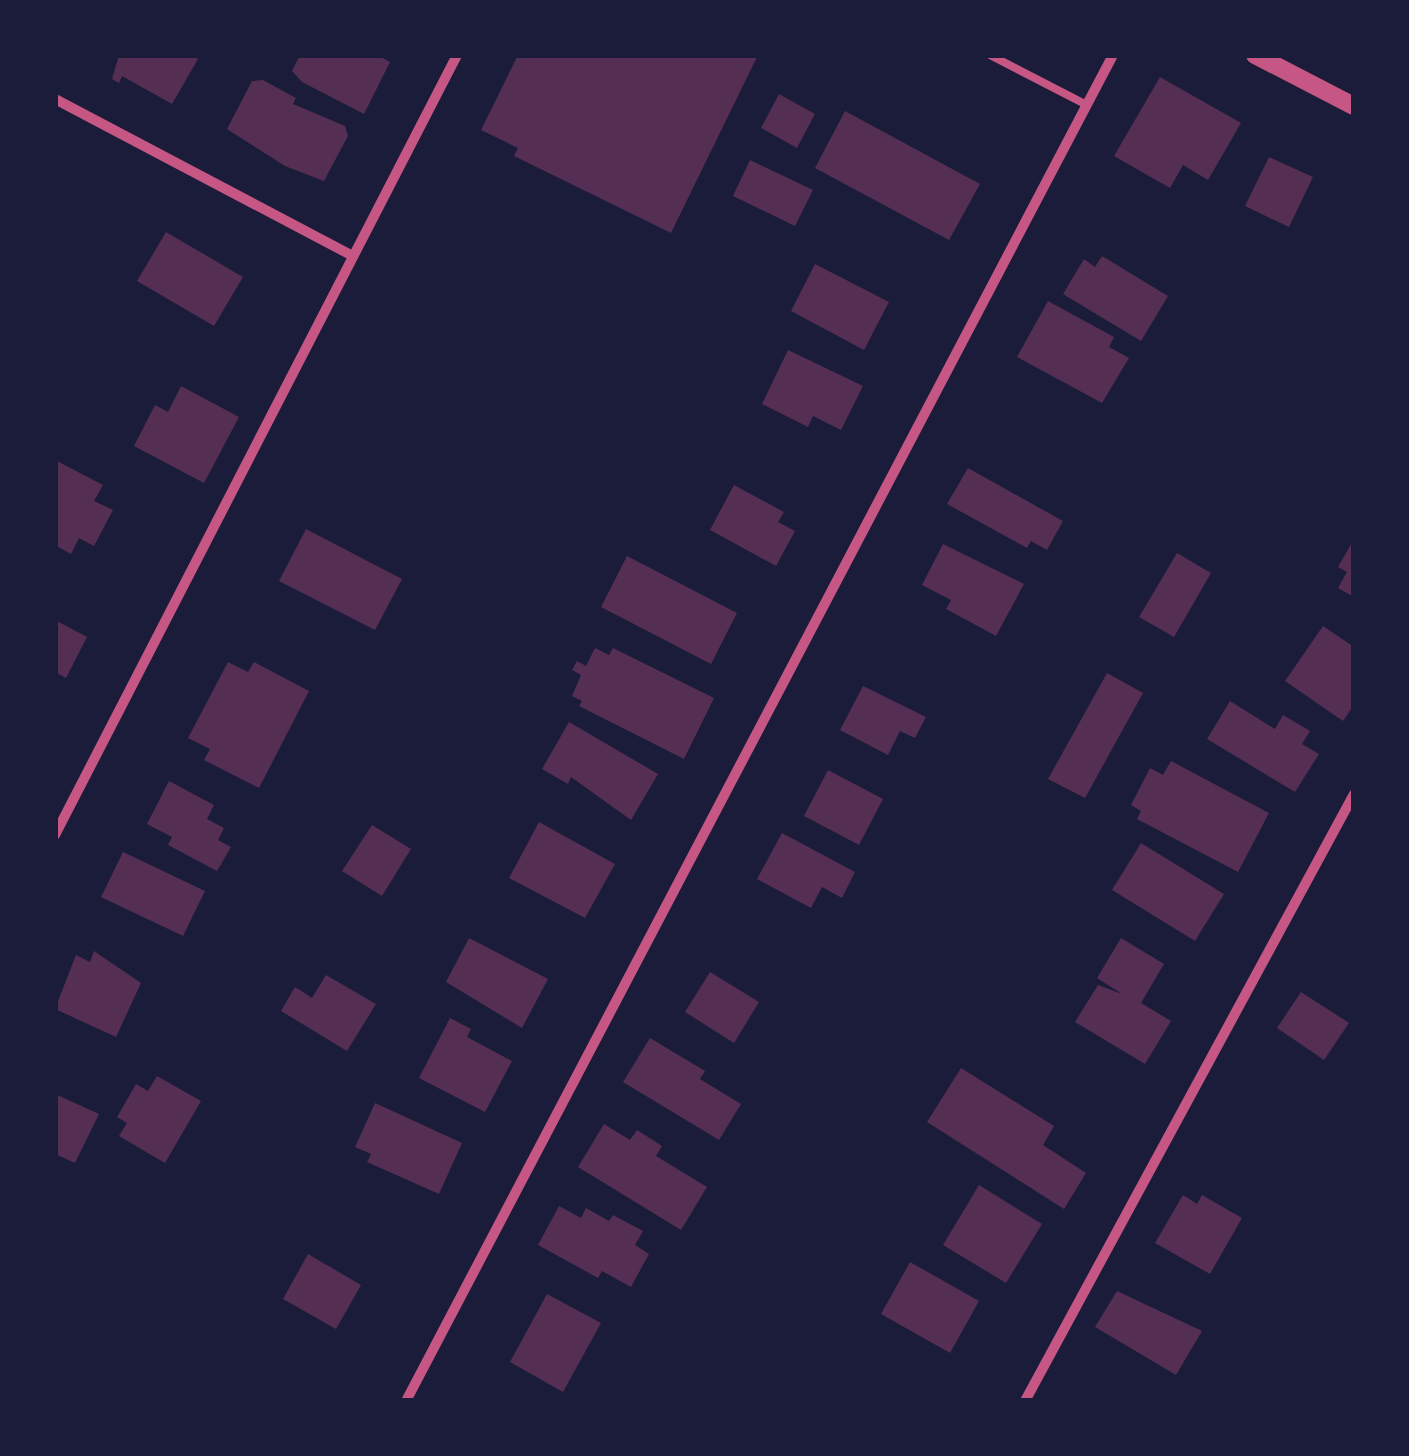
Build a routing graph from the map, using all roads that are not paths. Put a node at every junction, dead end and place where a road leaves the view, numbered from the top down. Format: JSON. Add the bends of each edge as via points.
{"nodes":[{"id":1,"x":457,"y":55,"type":"edge"},
{"id":2,"x":990,"y":55,"type":"edge"},
{"id":3,"x":1113,"y":55,"type":"edge"},
{"id":4,"x":1254,"y":55,"type":"edge"},
{"id":5,"x":55,"y":100,"type":"edge"},
{"id":6,"x":1086,"y":105,"type":"junction"},
{"id":7,"x":1354,"y":106,"type":"edge"},
{"id":8,"x":353,"y":256,"type":"junction"},
{"id":9,"x":1354,"y":794,"type":"edge"},
{"id":10,"x":55,"y":835,"type":"edge"},
{"id":11,"x":406,"y":1401,"type":"edge"},
{"id":12,"x":1025,"y":1401,"type":"edge"}],
"edges":[{"from":1,"to":8,"type":"street"},
{"from":2,"to":6,"type":"lane"},
{"from":3,"to":6,"type":"street"},
{"from":4,"to":7,"type":"street"},
{"from":5,"to":8,"type":"street"},
{"from":6,"to":11,"type":"street"},
{"from":8,"to":10,"type":"street"},
{"from":9,"to":12,"type":"street"}]}
